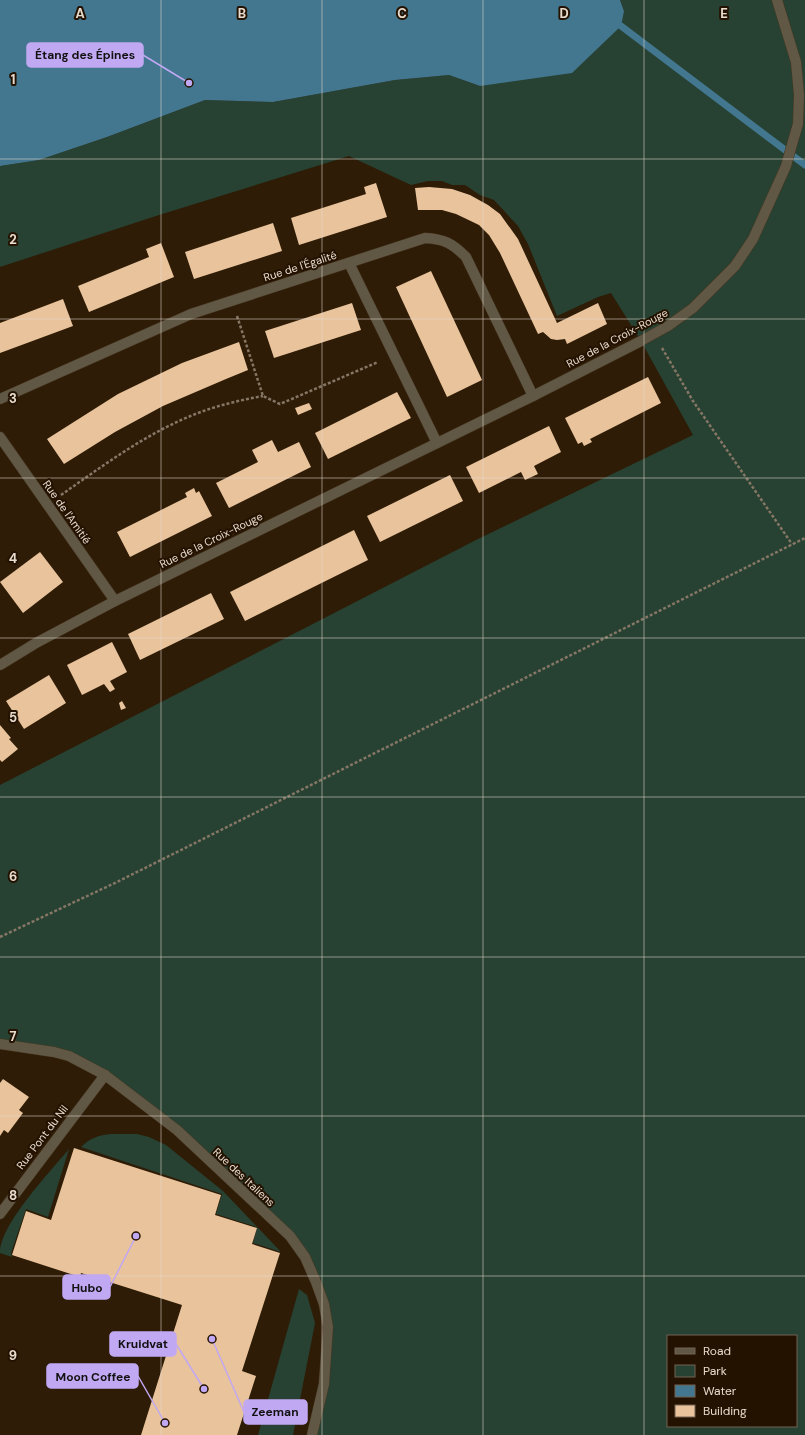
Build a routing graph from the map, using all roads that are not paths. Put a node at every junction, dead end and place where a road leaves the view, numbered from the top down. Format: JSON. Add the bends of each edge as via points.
{"nodes":[{"id":1,"x":777,"y":0,"type":"edge"},
{"id":2,"x":349,"y":263,"type":"junction"},
{"id":3,"x":533,"y":396,"type":"junction"},
{"id":4,"x":0,"y":399,"type":"edge"},
{"id":5,"x":0,"y":437,"type":"edge"},
{"id":6,"x":437,"y":443,"type":"junction"},
{"id":7,"x":115,"y":601,"type":"junction"},
{"id":8,"x":0,"y":665,"type":"edge"},
{"id":9,"x":0,"y":1044,"type":"edge"},
{"id":10,"x":104,"y":1075,"type":"junction"},
{"id":11,"x":0,"y":1214,"type":"edge"},
{"id":12,"x":312,"y":1435,"type":"edge"}],
"edges":[{"from":1,"to":3,"type":"street","name":"Rue de la Croix-Rouge","via":[[796,62],[798,124],[786,166],[753,239],[735,266],[694,308],[668,326]]},
{"from":2,"to":3,"type":"street","name":"Rue de l'Égalité","via":[[425,238],[449,243],[466,256]]},
{"from":2,"to":4,"type":"street","name":"Rue de l'Égalité","via":[[191,314]]},
{"from":2,"to":6,"type":"street"},
{"from":3,"to":6,"type":"street","name":"Rue de la Croix-Rouge"},
{"from":5,"to":7,"type":"street","name":"Rue de l'Amitié"},
{"from":6,"to":7,"type":"street","name":"Rue de la Croix-Rouge"},
{"from":7,"to":8,"type":"street","name":"Rue de la Croix-Rouge"},
{"from":9,"to":10,"type":"street","name":"Rue des Italiens","via":[[69,1056]]},
{"from":10,"to":11,"type":"street","name":"Rue Pont du Nil"},
{"from":10,"to":12,"type":"street","name":"Rue des Italiens","via":[[176,1130],[290,1236],[305,1257],[324,1304],[328,1327],[324,1384]]}]}
